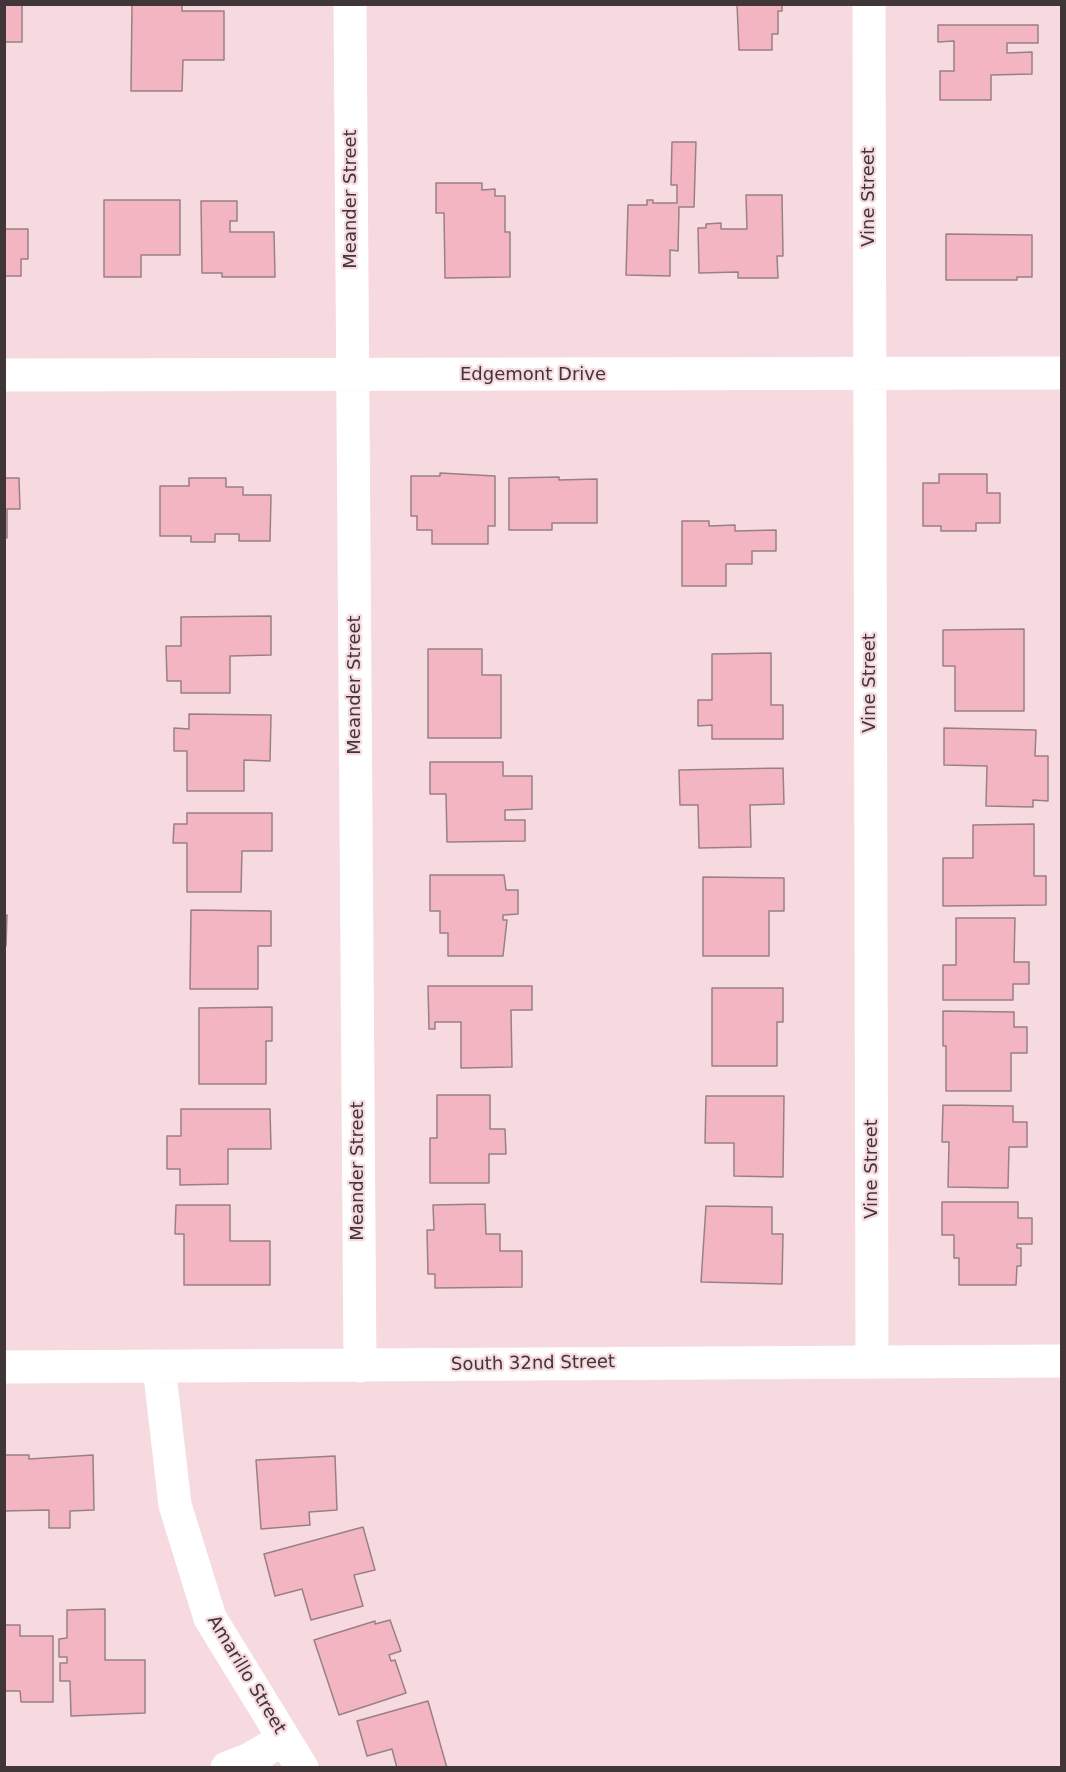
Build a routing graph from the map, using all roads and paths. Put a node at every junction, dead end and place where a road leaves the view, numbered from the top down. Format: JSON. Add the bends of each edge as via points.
{"nodes":[{"id":1,"x":350,"y":4,"type":"edge"},
{"id":2,"x":869,"y":4,"type":"edge"},
{"id":3,"x":1062,"y":373,"type":"edge"},
{"id":4,"x":4,"y":375,"type":"edge"},
{"id":5,"x":353,"y":375,"type":"junction"},
{"id":6,"x":869,"y":375,"type":"junction"},
{"id":7,"x":872,"y":1361,"type":"junction"},
{"id":8,"x":1062,"y":1361,"type":"edge"},
{"id":9,"x":159,"y":1366,"type":"junction"},
{"id":10,"x":360,"y":1366,"type":"junction"},
{"id":11,"x":4,"y":1367,"type":"edge"},
{"id":12,"x":284,"y":1739,"type":"junction"},
{"id":13,"x":227,"y":1767,"type":"edge"},
{"id":14,"x":302,"y":1767,"type":"edge"}],
"edges":[{"from":1,"to":5,"type":"street","name":"Meander Street"},
{"from":2,"to":6,"type":"street","name":"Vine Street"},
{"from":3,"to":6,"type":"street","name":"Edgemont Drive"},
{"from":4,"to":5,"type":"street","name":"Edgemont Drive"},
{"from":5,"to":6,"type":"street","name":"Edgemont Drive"},
{"from":5,"to":10,"type":"street","name":"Meander Street"},
{"from":6,"to":7,"type":"street","name":"Vine Street"},
{"from":7,"to":8,"type":"street","name":"South 32nd Street"},
{"from":7,"to":10,"type":"street","name":"South 32nd Street"},
{"from":9,"to":10,"type":"street","name":"South 32nd Street"},
{"from":9,"to":11,"type":"street","name":"South 32nd Street"},
{"from":9,"to":12,"type":"street","name":"Amarillo Street","via":[[175,1506],[210,1618]]},
{"from":12,"to":13,"type":"street"},
{"from":12,"to":14,"type":"street","name":"Amarillo Street"}]}
